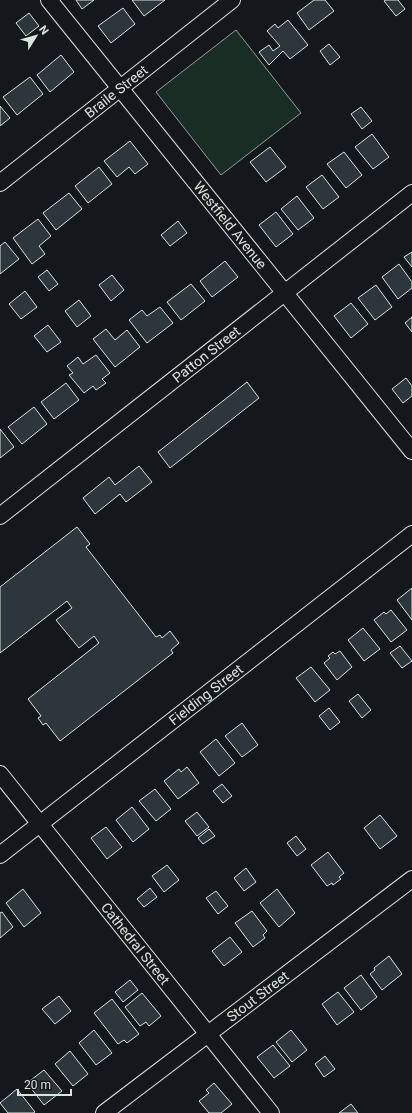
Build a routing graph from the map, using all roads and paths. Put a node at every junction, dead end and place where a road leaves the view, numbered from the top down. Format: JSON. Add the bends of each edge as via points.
{"nodes":[{"id":1,"x":49,"y":0,"type":"edge"},
{"id":2,"x":232,"y":0,"type":"edge"},
{"id":3,"x":120,"y":89,"type":"junction"},
{"id":4,"x":0,"y":182,"type":"edge"},
{"id":5,"x":412,"y":193,"type":"edge"},
{"id":6,"x":284,"y":293,"type":"junction"},
{"id":7,"x":412,"y":451,"type":"edge"},
{"id":8,"x":0,"y":516,"type":"edge"},
{"id":9,"x":412,"y":534,"type":"edge"},
{"id":10,"x":0,"y":774,"type":"edge"},
{"id":11,"x":40,"y":824,"type":"junction"},
{"id":12,"x":0,"y":855,"type":"edge"},
{"id":13,"x":412,"y":878,"type":"edge"},
{"id":14,"x":207,"y":1034,"type":"junction"},
{"id":15,"x":104,"y":1113,"type":"edge"},
{"id":16,"x":271,"y":1113,"type":"edge"}],
"edges":[{"from":1,"to":3,"type":"street","name":"Westfield Avenue"},
{"from":2,"to":3,"type":"street","name":"Braile Street"},
{"from":3,"to":4,"type":"street","name":"Braile Street"},
{"from":3,"to":6,"type":"street","name":"Westfield Avenue"},
{"from":5,"to":6,"type":"street","name":"Patton Street"},
{"from":6,"to":7,"type":"street","name":"Westfield Avenue"},
{"from":6,"to":8,"type":"street","name":"Patton Street"},
{"from":9,"to":11,"type":"street","name":"Fielding Street"},
{"from":10,"to":11,"type":"street","name":"Cathedral Street"},
{"from":11,"to":12,"type":"street","name":"Fielding Street"},
{"from":11,"to":14,"type":"street","name":"Cathedral Street"},
{"from":13,"to":14,"type":"street","name":"Stout Street"},
{"from":14,"to":15,"type":"street","name":"Stout Street"},
{"from":14,"to":16,"type":"street","name":"Cathedral Street"}]}
